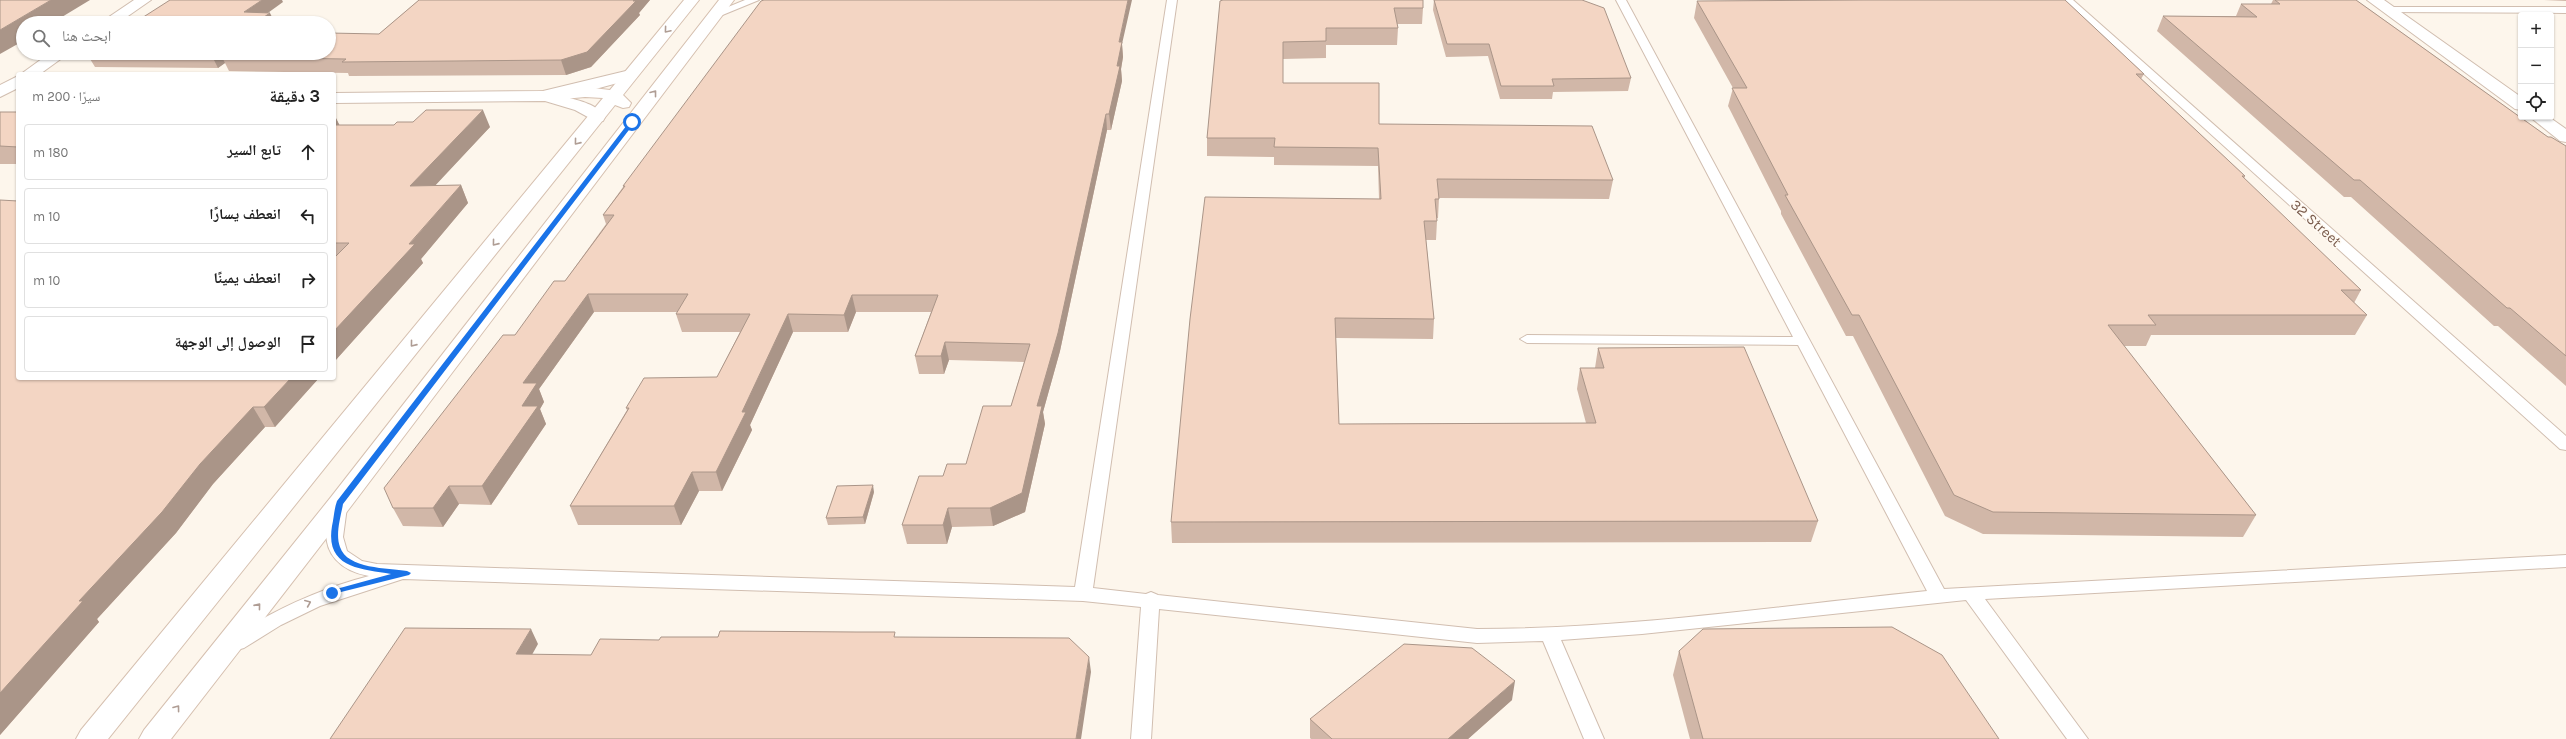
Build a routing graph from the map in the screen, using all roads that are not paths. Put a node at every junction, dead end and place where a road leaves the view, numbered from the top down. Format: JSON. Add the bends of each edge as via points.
{"nodes":[{"id":1,"x":144,"y":0,"type":"edge"},
{"id":2,"x":692,"y":0,"type":"edge"},
{"id":3,"x":754,"y":0,"type":"edge"},
{"id":4,"x":1172,"y":0,"type":"edge"},
{"id":5,"x":1621,"y":0,"type":"edge"},
{"id":6,"x":2067,"y":0,"type":"edge"},
{"id":7,"x":2374,"y":0,"type":"edge"},
{"id":8,"x":722,"y":7,"type":"edge"},
{"id":9,"x":2388,"y":10,"type":"junction"},
{"id":10,"x":2566,"y":10,"type":"edge"},
{"id":11,"x":119,"y":16,"type":"edge"},
{"id":12,"x":50,"y":60,"type":"edge"},
{"id":13,"x":32,"y":72,"type":"edge"},
{"id":14,"x":630,"y":75,"type":"junction"},
{"id":15,"x":16,"y":82,"type":"edge"},
{"id":16,"x":0,"y":92,"type":"edge"},
{"id":17,"x":543,"y":96,"type":"junction"},
{"id":18,"x":613,"y":96,"type":"junction"},
{"id":19,"x":336,"y":98,"type":"edge"},
{"id":20,"x":16,"y":100,"type":"edge"},
{"id":21,"x":0,"y":101,"type":"edge"},
{"id":22,"x":2518,"y":103,"type":"edge"},
{"id":23,"x":597,"y":117,"type":"junction"},
{"id":24,"x":2542,"y":120,"type":"edge"},
{"id":25,"x":632,"y":122,"type":"junction"},
{"id":26,"x":2566,"y":137,"type":"edge"},
{"id":27,"x":1527,"y":339,"type":"dead end"},
{"id":28,"x":1803,"y":340,"type":"junction"},
{"id":29,"x":2566,"y":445,"type":"edge"},
{"id":30,"x":340,"y":503,"type":"junction"},
{"id":31,"x":2566,"y":561,"type":"edge"},
{"id":32,"x":407,"y":573,"type":"junction"},
{"id":33,"x":1971,"y":593,"type":"junction"},
{"id":34,"x":1083,"y":594,"type":"junction"},
{"id":35,"x":1939,"y":597,"type":"junction"},
{"id":36,"x":1151,"y":599,"type":"junction"},
{"id":37,"x":1549,"y":634,"type":"junction"},
{"id":38,"x":214,"y":659,"type":"junction"},
{"id":39,"x":91,"y":739,"type":"edge"},
{"id":40,"x":154,"y":739,"type":"edge"},
{"id":41,"x":1141,"y":739,"type":"edge"},
{"id":42,"x":1594,"y":739,"type":"edge"},
{"id":43,"x":2078,"y":739,"type":"edge"}],
"edges":[{"from":1,"to":11,"type":"main road"},
{"from":2,"to":14,"type":"main road","one_way":true},
{"from":3,"to":8,"type":"lane"},
{"from":4,"to":34,"type":"lane"},
{"from":5,"to":28,"type":"lane"},
{"from":6,"to":29,"type":"lane","name":"32 Street"},
{"from":7,"to":9,"type":"main road"},
{"from":25,"to":8,"type":"main road","one_way":true},
{"from":9,"to":10,"type":"lane"},
{"from":9,"to":22,"type":"main road"},
{"from":12,"to":13,"type":"main road"},
{"from":14,"to":17,"type":"main road","via":[[586,88]]},
{"from":14,"to":18,"type":"main road"},
{"from":15,"to":16,"type":"main road"},
{"from":17,"to":18,"type":"main road","via":[[590,93]]},
{"from":17,"to":19,"type":"main road"},
{"from":17,"to":23,"type":"main road","via":[[570,101]]},
{"from":18,"to":23,"type":"main road"},
{"from":18,"to":25,"type":"main road","via":[[624,104]]},
{"from":20,"to":21,"type":"main road"},
{"from":23,"to":39,"type":"main road","one_way":true},
{"from":24,"to":26,"type":"main road"},
{"from":25,"to":30,"type":"main road"},
{"from":27,"to":28,"type":"lane"},
{"from":28,"to":35,"type":"lane"},
{"from":30,"to":32,"type":"lane","via":[[335,534],[336,547],[343,558],[358,566]]},
{"from":38,"to":30,"type":"main road","one_way":true},
{"from":31,"to":33,"type":"lane"},
{"from":32,"to":34,"type":"lane"},
{"from":38,"to":32,"type":"lane","one_way":true,"via":[[290,611],[339,591]]},
{"from":33,"to":35,"type":"lane"},
{"from":33,"to":43,"type":"lane"},
{"from":34,"to":36,"type":"lane"},
{"from":35,"to":37,"type":"lane"},
{"from":36,"to":37,"type":"lane","via":[[1477,636]]},
{"from":36,"to":41,"type":"lane"},
{"from":37,"to":42,"type":"lane"},
{"from":40,"to":38,"type":"main road","one_way":true}]}
